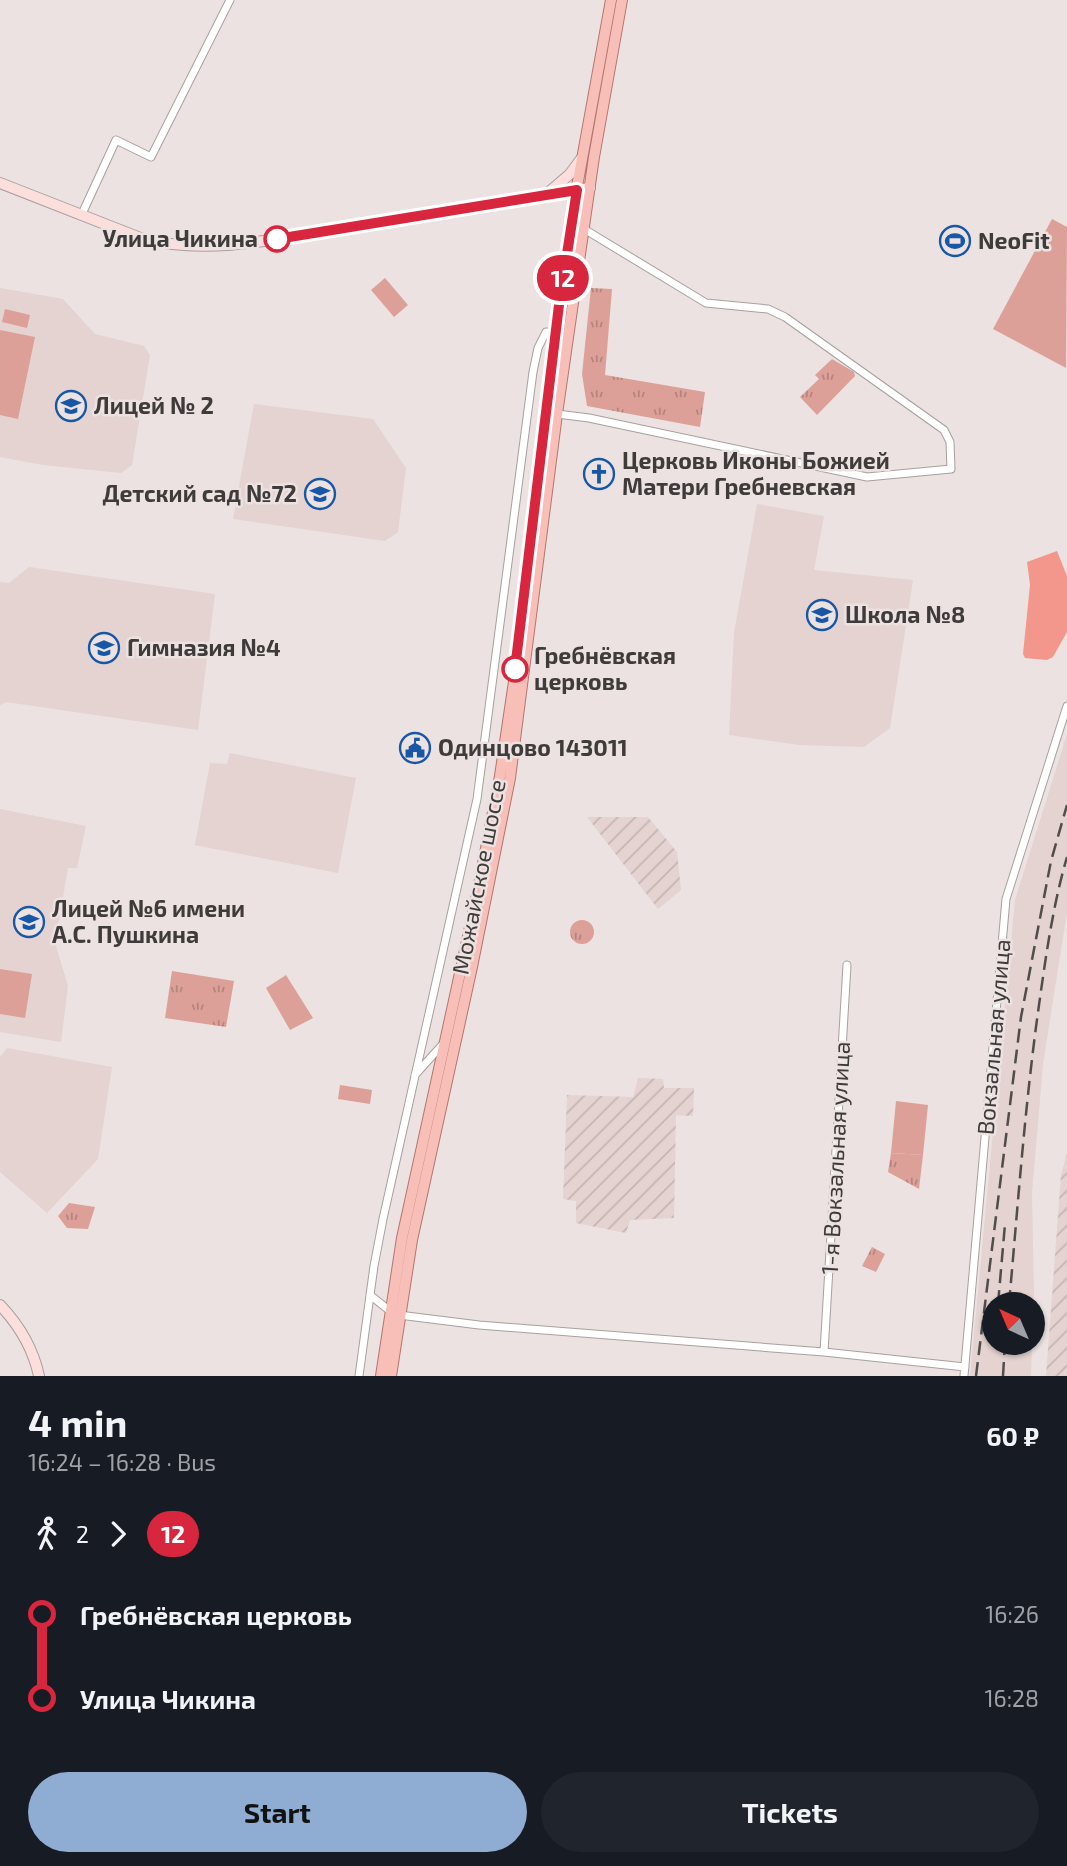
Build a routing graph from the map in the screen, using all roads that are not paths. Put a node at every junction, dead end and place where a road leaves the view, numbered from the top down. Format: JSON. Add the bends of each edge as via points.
{"nodes":[{"id":1,"x":230,"y":0,"type":"edge"},
{"id":2,"x":611,"y":0,"type":"edge"},
{"id":3,"x":622,"y":0,"type":"edge"},
{"id":4,"x":583,"y":155,"type":"junction"},
{"id":5,"x":0,"y":183,"type":"edge"},
{"id":6,"x":590,"y":188,"type":"junction"},
{"id":7,"x":577,"y":190,"type":"junction"},
{"id":8,"x":547,"y":194,"type":"junction"},
{"id":9,"x":81,"y":216,"type":"junction"},
{"id":10,"x":584,"y":229,"type":"junction"},
{"id":11,"x":551,"y":333,"type":"junction"},
{"id":12,"x":557,"y":414,"type":"junction"},
{"id":13,"x":1067,"y":706,"type":"edge"},
{"id":14,"x":847,"y":965,"type":"dead end"},
{"id":15,"x":445,"y":1042,"type":"junction"},
{"id":16,"x":414,"y":1077,"type":"junction"},
{"id":17,"x":370,"y":1295,"type":"junction"},
{"id":18,"x":0,"y":1305,"type":"edge"},
{"id":19,"x":395,"y":1313,"type":"junction"},
{"id":20,"x":824,"y":1352,"type":"junction"},
{"id":21,"x":965,"y":1367,"type":"junction"},
{"id":22,"x":39,"y":1376,"type":"edge"},
{"id":23,"x":359,"y":1376,"type":"edge"},
{"id":24,"x":381,"y":1376,"type":"edge"},
{"id":25,"x":391,"y":1376,"type":"edge"},
{"id":26,"x":964,"y":1376,"type":"edge"}],
"edges":[{"from":1,"to":9,"type":"street","via":[[151,157],[116,140]]},
{"from":2,"to":4,"type":"main road","name":"Можайское шоссе"},
{"from":3,"to":6,"type":"main road","name":"Можайское шоссе"},
{"from":4,"to":7,"type":"main road","name":"Можайское шоссе"},
{"from":4,"to":8,"type":"street"},
{"from":5,"to":9,"type":"street"},
{"from":6,"to":7,"type":"street"},
{"from":6,"to":10,"type":"main road","name":"Можайское шоссе"},
{"from":7,"to":8,"type":"street"},
{"from":7,"to":11,"type":"main road","name":"Можайское шоссе"},
{"from":8,"to":9,"type":"street","via":[[283,238],[207,246],[167,245]]},
{"from":10,"to":12,"type":"main road","name":"Можайское шоссе"},
{"from":10,"to":12,"type":"street","via":[[706,303],[768,309],[785,317],[944,430],[950,442],[951,469],[867,477]]},
{"from":11,"to":15,"type":"main road","name":"Можайское шоссе","via":[[500,776]]},
{"from":11,"to":16,"type":"street","via":[[538,348],[531,384],[477,799]]},
{"from":12,"to":19,"type":"main road","name":"Можайское шоссе","via":[[510,778]]},
{"from":13,"to":21,"type":"street","name":"Вокзальная улица","via":[[1006,899]]},
{"from":14,"to":20,"type":"street","name":"1-я Вокзальная улица"},
{"from":15,"to":16,"type":"street"},
{"from":15,"to":19,"type":"main road","name":"Можайское шоссе","via":[[402,1238]]},
{"from":16,"to":17,"type":"street"},
{"from":17,"to":19,"type":"street"},
{"from":17,"to":23,"type":"street"},
{"from":18,"to":22,"type":"street","via":[[26,1339]]},
{"from":19,"to":20,"type":"street","via":[[479,1325]]},
{"from":19,"to":24,"type":"main road","name":"Можайское шоссе"},
{"from":19,"to":25,"type":"main road","name":"Можайское шоссе"},
{"from":20,"to":21,"type":"street"},
{"from":21,"to":26,"type":"street","name":"Вокзальная улица"}]}
